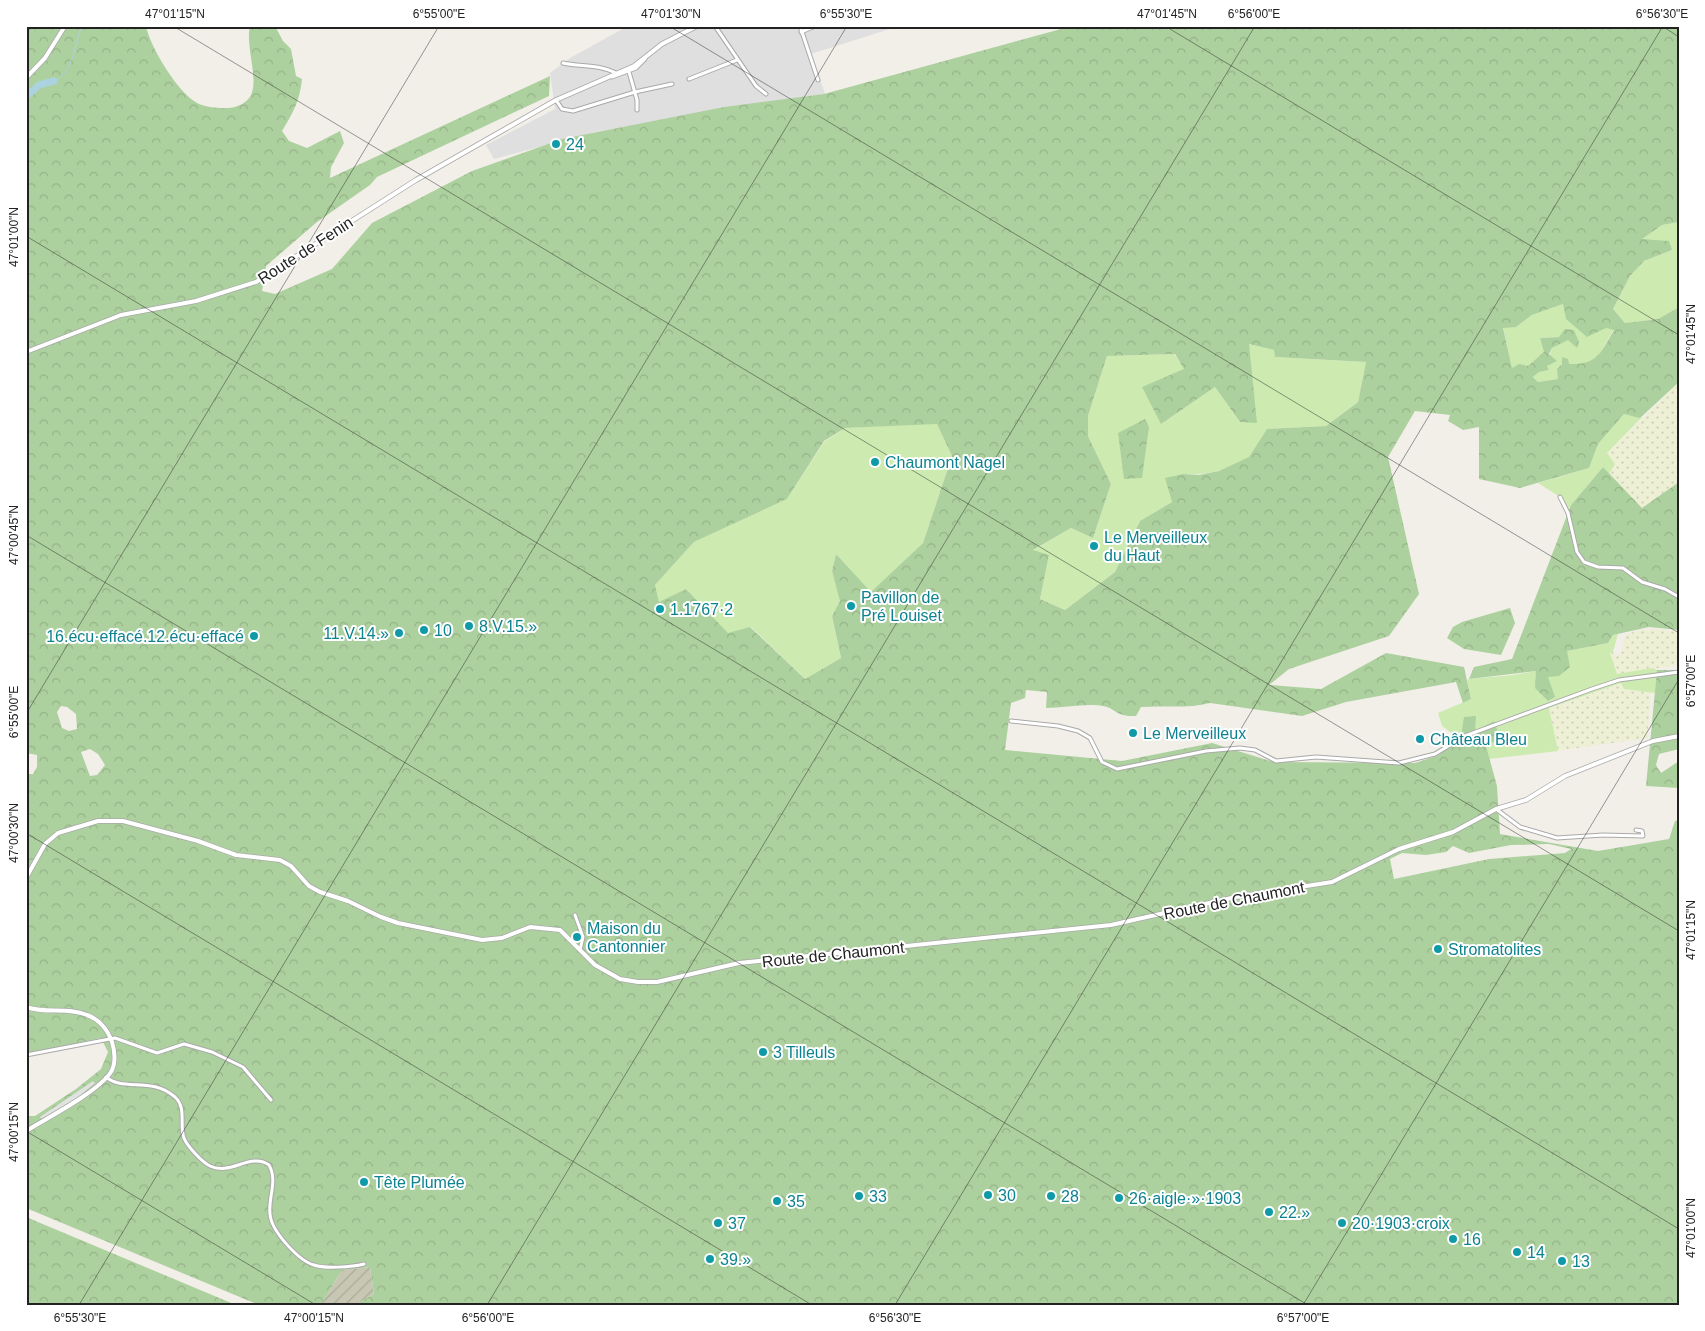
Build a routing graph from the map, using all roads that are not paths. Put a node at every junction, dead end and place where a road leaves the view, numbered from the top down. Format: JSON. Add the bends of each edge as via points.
{"nodes":[{"id":1,"x":65,"y":26,"type":"edge"},
{"id":2,"x":697,"y":26,"type":"edge"},
{"id":3,"x":716,"y":26,"type":"edge"},
{"id":4,"x":800,"y":26,"type":"edge"},
{"id":5,"x":814,"y":26,"type":"edge"},
{"id":6,"x":853,"y":26,"type":"edge"},
{"id":7,"x":857,"y":26,"type":"edge"},
{"id":8,"x":801,"y":32,"type":"junction"},
{"id":9,"x":645,"y":57,"type":"junction"},
{"id":10,"x":737,"y":60,"type":"junction"},
{"id":11,"x":563,"y":63,"type":"dead end"},
{"id":12,"x":629,"y":72,"type":"junction"},
{"id":13,"x":616,"y":73,"type":"junction"},
{"id":14,"x":609,"y":76,"type":"junction"},
{"id":15,"x":26,"y":78,"type":"edge"},
{"id":16,"x":689,"y":79,"type":"dead end"},
{"id":17,"x":818,"y":80,"type":"dead end"},
{"id":18,"x":672,"y":84,"type":"dead end"},
{"id":19,"x":635,"y":92,"type":"junction"},
{"id":20,"x":766,"y":94,"type":"dead end"},
{"id":21,"x":556,"y":100,"type":"junction"},
{"id":22,"x":637,"y":110,"type":"dead end"},
{"id":23,"x":26,"y":352,"type":"edge"},
{"id":24,"x":1560,"y":497,"type":"dead end"},
{"id":25,"x":1679,"y":597,"type":"edge"},
{"id":26,"x":1679,"y":672,"type":"edge"},
{"id":27,"x":1011,"y":721,"type":"dead end"},
{"id":28,"x":1679,"y":736,"type":"edge"},
{"id":29,"x":1496,"y":809,"type":"junction"},
{"id":30,"x":1636,"y":830,"type":"dead end"},
{"id":31,"x":26,"y":878,"type":"edge"},
{"id":32,"x":575,"y":915,"type":"dead end"},
{"id":33,"x":580,"y":950,"type":"junction"},
{"id":34,"x":26,"y":1007,"type":"edge"},
{"id":35,"x":111,"y":1038,"type":"junction"},
{"id":36,"x":26,"y":1055,"type":"edge"},
{"id":37,"x":106,"y":1077,"type":"junction"},
{"id":38,"x":271,"y":1100,"type":"dead end"},
{"id":39,"x":26,"y":1131,"type":"edge"},
{"id":40,"x":364,"y":1264,"type":"dead end"}],
"edges":[{"from":1,"to":15,"type":"street"},
{"from":2,"to":9,"type":"street","name":"Route de Fenin"},
{"from":3,"to":10,"type":"street"},
{"from":4,"to":8,"type":"street"},
{"from":5,"to":8,"type":"street"},
{"from":6,"to":7,"type":"street"},
{"from":8,"to":17,"type":"street"},
{"from":9,"to":12,"type":"street"},
{"from":9,"to":13,"type":"street","name":"Route de Fenin","via":[[634,66]]},
{"from":10,"to":16,"type":"street"},
{"from":10,"to":20,"type":"street"},
{"from":11,"to":13,"type":"street","via":[[591,65]]},
{"from":12,"to":14,"type":"street"},
{"from":12,"to":19,"type":"street"},
{"from":13,"to":14,"type":"street","name":"Route de Fenin"},
{"from":14,"to":21,"type":"street","name":"Route de Fenin"},
{"from":18,"to":19,"type":"street"},
{"from":19,"to":21,"type":"street","via":[[573,111],[562,109]]},
{"from":19,"to":22,"type":"street"},
{"from":21,"to":23,"type":"street","name":"Route de Fenin","via":[[416,180],[256,282],[196,301],[121,315]]},
{"from":24,"to":25,"type":"street","via":[[1568,513],[1578,556],[1584,562],[1623,568],[1642,582]]},
{"from":26,"to":27,"type":"street","via":[[1619,680],[1465,736],[1435,754],[1399,763],[1316,757],[1276,761],[1255,750],[1240,748],[1206,751],[1117,769],[1102,762],[1090,738],[1078,731]]},
{"from":28,"to":29,"type":"street","name":"Route de Chaumont","via":[[1653,741],[1565,776],[1531,797]]},
{"from":29,"to":30,"type":"street","via":[[1520,827],[1556,838],[1642,836],[1642,831]]},
{"from":29,"to":33,"type":"street","name":"Route de Chaumont","via":[[1453,832],[1399,849],[1332,882],[1236,897],[1111,925],[739,963],[657,982],[620,979],[595,965]]},
{"from":31,"to":33,"type":"street","name":"Route de Chaumont","via":[[45,844],[58,833],[98,822],[123,821],[198,841],[228,854],[280,860],[291,866],[314,889],[398,923],[482,940],[502,938],[530,927],[554,928],[566,934]]},
{"from":32,"to":33,"type":"street","via":[[583,937]]},
{"from":34,"to":35,"type":"street","via":[[85,1014],[99,1022]]},
{"from":35,"to":36,"type":"street"},
{"from":35,"to":37,"type":"street","via":[[114,1060]]},
{"from":35,"to":38,"type":"street","via":[[157,1053],[184,1044],[212,1052],[243,1067]]},
{"from":37,"to":39,"type":"street"},
{"from":37,"to":40,"type":"street","via":[[124,1084],[153,1085],[175,1097],[182,1112],[183,1136],[210,1166],[222,1168],[264,1162],[272,1171],[270,1214],[277,1231],[290,1248],[314,1266],[346,1268]]}]}
